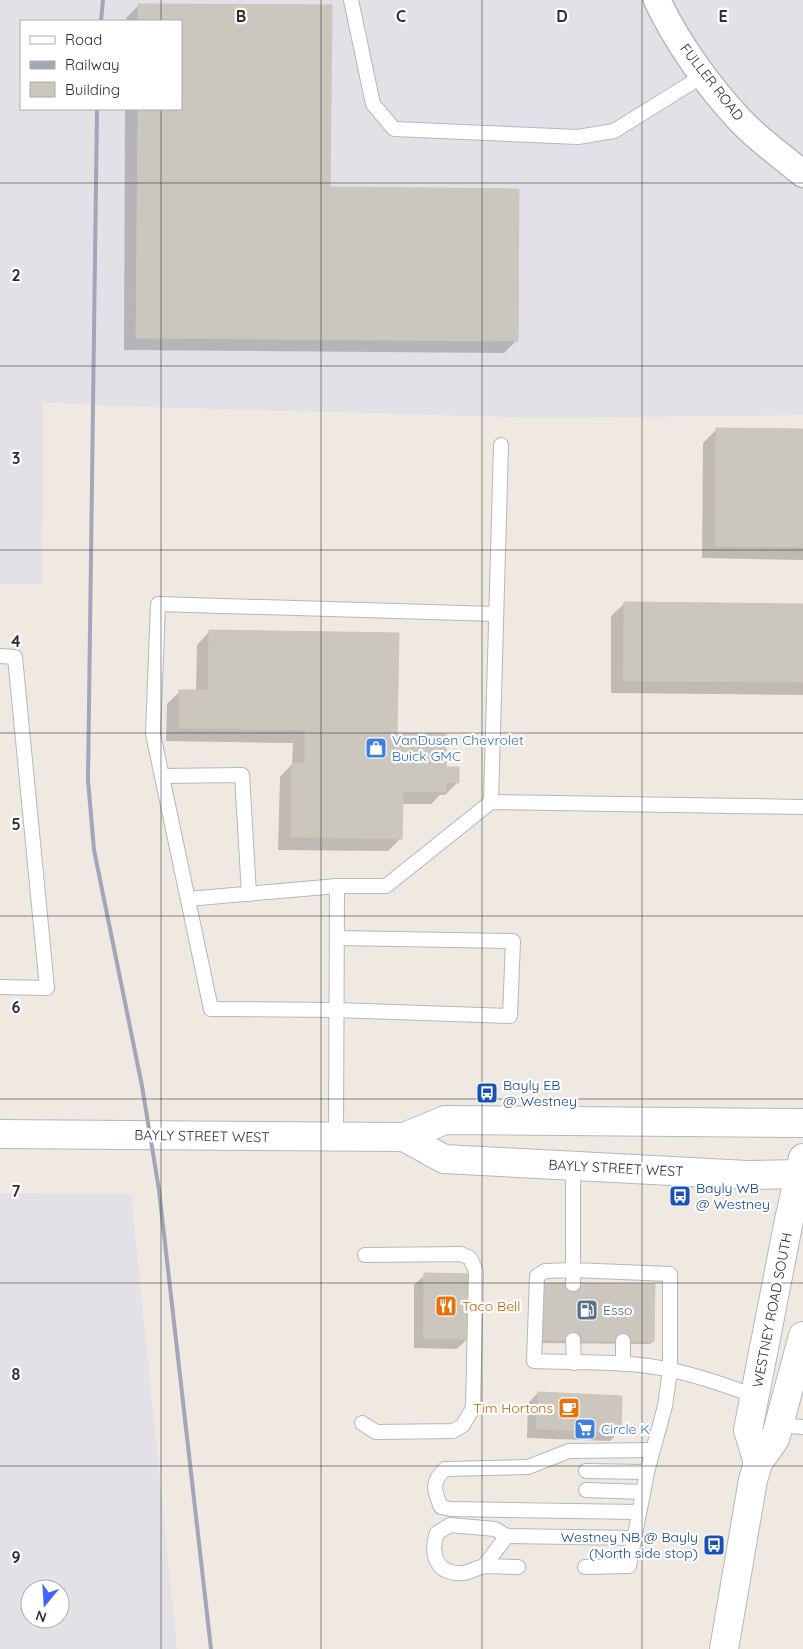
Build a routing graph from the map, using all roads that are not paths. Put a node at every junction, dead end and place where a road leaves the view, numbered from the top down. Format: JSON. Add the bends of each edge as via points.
{"nodes":[{"id":1,"x":350,"y":0,"type":"edge"},
{"id":2,"x":657,"y":0,"type":"edge"},
{"id":3,"x":704,"y":75,"type":"junction"},
{"id":4,"x":803,"y":174,"type":"edge"},
{"id":5,"x":500,"y":445,"type":"dead end"},
{"id":6,"x":496,"y":614,"type":"junction"},
{"id":7,"x":0,"y":656,"type":"edge"},
{"id":8,"x":162,"y":776,"type":"junction"},
{"id":9,"x":491,"y":802,"type":"junction"},
{"id":10,"x":803,"y":807,"type":"edge"},
{"id":11,"x":337,"y":886,"type":"junction"},
{"id":12,"x":249,"y":894,"type":"junction"},
{"id":13,"x":188,"y":899,"type":"junction"},
{"id":14,"x":337,"y":938,"type":"junction"},
{"id":15,"x":0,"y":987,"type":"edge"},
{"id":16,"x":336,"y":1010,"type":"junction"},
{"id":17,"x":803,"y":1123,"type":"edge"},
{"id":18,"x":0,"y":1134,"type":"edge"},
{"id":19,"x":336,"y":1137,"type":"junction"},
{"id":20,"x":404,"y":1137,"type":"junction"},
{"id":21,"x":573,"y":1166,"type":"junction"},
{"id":22,"x":801,"y":1168,"type":"edge"},
{"id":23,"x":365,"y":1255,"type":"dead end"},
{"id":24,"x":573,"y":1276,"type":"junction"},
{"id":25,"x":573,"y":1340,"type":"dead end"},
{"id":26,"x":623,"y":1342,"type":"dead end"},
{"id":27,"x":802,"y":1346,"type":"edge"},
{"id":28,"x":574,"y":1363,"type":"junction"},
{"id":29,"x":623,"y":1364,"type":"junction"},
{"id":30,"x":670,"y":1370,"type":"junction"},
{"id":31,"x":755,"y":1396,"type":"junction"},
{"id":32,"x":362,"y":1423,"type":"dead end"},
{"id":33,"x":791,"y":1426,"type":"edge"},
{"id":34,"x":652,"y":1450,"type":"junction"},
{"id":35,"x":758,"y":1463,"type":"junction"},
{"id":36,"x":586,"y":1471,"type":"dead end"},
{"id":37,"x":647,"y":1472,"type":"junction"},
{"id":38,"x":586,"y":1490,"type":"dead end"},
{"id":39,"x":643,"y":1492,"type":"junction"},
{"id":40,"x":638,"y":1512,"type":"junction"},
{"id":41,"x":507,"y":1536,"type":"junction"},
{"id":42,"x":634,"y":1538,"type":"junction"},
{"id":43,"x":484,"y":1566,"type":"junction"},
{"id":44,"x":518,"y":1567,"type":"dead end"},
{"id":45,"x":585,"y":1567,"type":"dead end"},
{"id":46,"x":724,"y":1649,"type":"edge"}],
"edges":[{"from":1,"to":3,"type":"lane","via":[[373,104],[394,129],[587,136],[614,131]]},
{"from":2,"to":3,"type":"street","name":"FULLER ROAD","via":[[668,23]]},
{"from":3,"to":4,"type":"street","name":"FULLER ROAD","via":[[740,120]]},
{"from":5,"to":6,"type":"lane"},
{"from":6,"to":8,"type":"lane","via":[[158,604],[153,734]]},
{"from":6,"to":9,"type":"lane"},
{"from":7,"to":15,"type":"lane","via":[[15,657],[47,988]]},
{"from":8,"to":12,"type":"lane","via":[[242,775]]},
{"from":8,"to":13,"type":"lane"},
{"from":9,"to":10,"type":"lane"},
{"from":9,"to":11,"type":"lane","via":[[386,886]]},
{"from":11,"to":12,"type":"lane"},
{"from":11,"to":14,"type":"lane"},
{"from":12,"to":13,"type":"lane"},
{"from":13,"to":16,"type":"lane","via":[[211,1009]]},
{"from":14,"to":16,"type":"lane"},
{"from":14,"to":16,"type":"lane","via":[[513,941],[510,1016]]},
{"from":16,"to":19,"type":"lane"},
{"from":17,"to":20,"type":"main road","name":"BAYLY STREET WEST","via":[[446,1120]]},
{"from":18,"to":19,"type":"main road","name":"BAYLY STREET WEST"},
{"from":19,"to":20,"type":"main road","name":"BAYLY STREET WEST"},
{"from":20,"to":21,"type":"main road","name":"BAYLY STREET WEST","via":[[444,1159]]},
{"from":21,"to":22,"type":"main road","name":"BAYLY STREET WEST","via":[[748,1174]]},
{"from":21,"to":24,"type":"lane"},
{"from":22,"to":31,"type":"main road","name":"WESTNEY ROAD SOUTH"},
{"from":23,"to":32,"type":"lane","via":[[460,1254],[470,1258],[476,1271],[476,1281],[473,1408],[463,1425],[453,1431],[376,1432]]},
{"from":24,"to":28,"type":"lane","via":[[544,1272],[536,1276],[534,1361]]},
{"from":24,"to":30,"type":"lane","via":[[624,1278],[670,1274]]},
{"from":25,"to":28,"type":"lane"},
{"from":26,"to":29,"type":"lane"},
{"from":27,"to":33,"type":"main road","name":"WESTNEY ROAD SOUTH"},
{"from":28,"to":29,"type":"lane"},
{"from":29,"to":30,"type":"lane"},
{"from":30,"to":31,"type":"lane"},
{"from":30,"to":34,"type":"lane","via":[[665,1406]]},
{"from":31,"to":35,"type":"main road","name":"WESTNEY ROAD SOUTH","via":[[748,1430]]},
{"from":33,"to":35,"type":"main road","name":"WESTNEY ROAD SOUTH","via":[[775,1439]]},
{"from":34,"to":37,"type":"lane"},
{"from":34,"to":40,"type":"lane","via":[[569,1451],[528,1467],[445,1469],[437,1477],[435,1493],[441,1507],[451,1510]]},
{"from":35,"to":46,"type":"main road","name":"WESTNEY ROAD SOUTH"},
{"from":36,"to":37,"type":"lane"},
{"from":37,"to":39,"type":"lane"},
{"from":38,"to":39,"type":"lane"},
{"from":39,"to":40,"type":"lane"},
{"from":40,"to":42,"type":"lane"},
{"from":41,"to":42,"type":"lane"},
{"from":41,"to":43,"type":"lane"},
{"from":41,"to":43,"type":"lane","via":[[495,1529],[450,1525],[438,1533],[433,1545],[435,1559],[445,1570],[463,1573]]},
{"from":42,"to":45,"type":"lane","via":[[629,1566]]},
{"from":43,"to":44,"type":"lane"}]}
